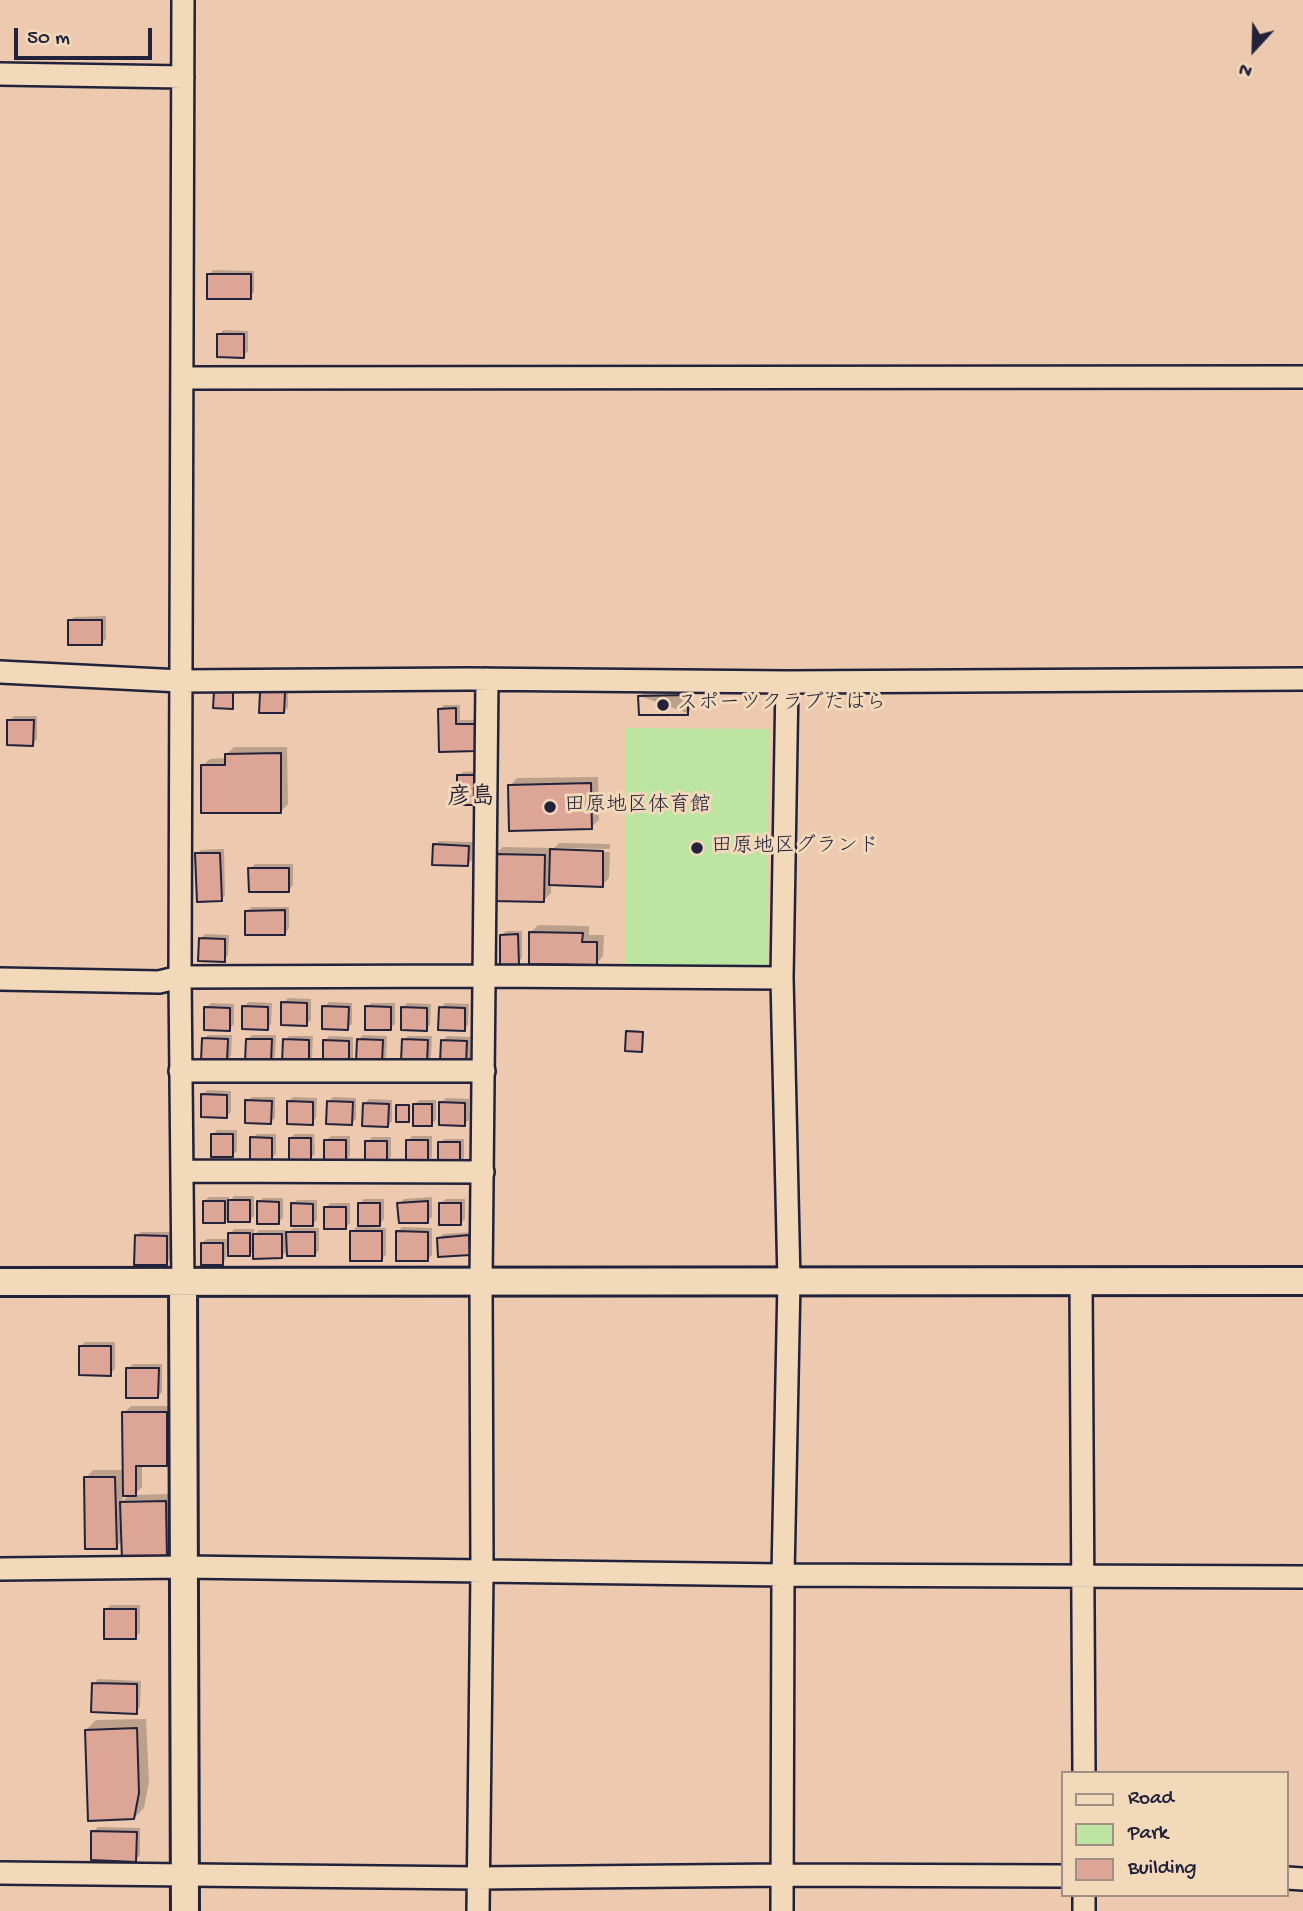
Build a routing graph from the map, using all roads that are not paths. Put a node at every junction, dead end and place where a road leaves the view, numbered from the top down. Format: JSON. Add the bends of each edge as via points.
{"nodes":[{"id":1,"x":183,"y":0,"type":"edge"},
{"id":2,"x":0,"y":74,"type":"edge"},
{"id":3,"x":183,"y":77,"type":"junction"},
{"id":4,"x":1303,"y":377,"type":"edge"},
{"id":5,"x":183,"y":378,"type":"junction"},
{"id":6,"x":0,"y":673,"type":"edge"},
{"id":7,"x":1303,"y":678,"type":"edge"},
{"id":8,"x":487,"y":679,"type":"junction"},
{"id":9,"x":181,"y":681,"type":"junction"},
{"id":10,"x":787,"y":682,"type":"junction"},
{"id":11,"x":485,"y":976,"type":"junction"},
{"id":12,"x":180,"y":977,"type":"junction"},
{"id":13,"x":782,"y":978,"type":"junction"},
{"id":14,"x":0,"y":979,"type":"edge"},
{"id":15,"x":180,"y":1071,"type":"junction"},
{"id":16,"x":484,"y":1071,"type":"junction"},
{"id":17,"x":182,"y":1171,"type":"junction"},
{"id":18,"x":482,"y":1172,"type":"junction"},
{"id":19,"x":1081,"y":1281,"type":"junction"},
{"id":20,"x":0,"y":1282,"type":"edge"},
{"id":21,"x":183,"y":1282,"type":"junction"},
{"id":22,"x":481,"y":1282,"type":"junction"},
{"id":23,"x":789,"y":1282,"type":"junction"},
{"id":24,"x":1303,"y":1282,"type":"edge"},
{"id":25,"x":184,"y":1567,"type":"junction"},
{"id":26,"x":0,"y":1569,"type":"edge"},
{"id":27,"x":482,"y":1572,"type":"junction"},
{"id":28,"x":783,"y":1575,"type":"junction"},
{"id":29,"x":1082,"y":1575,"type":"junction"},
{"id":30,"x":1303,"y":1577,"type":"edge"},
{"id":31,"x":1084,"y":1771,"type":"edge"},
{"id":32,"x":0,"y":1873,"type":"edge"},
{"id":33,"x":782,"y":1875,"type":"junction"},
{"id":34,"x":185,"y":1876,"type":"junction"},
{"id":35,"x":1062,"y":1876,"type":"edge"},
{"id":36,"x":478,"y":1878,"type":"junction"},
{"id":37,"x":185,"y":1911,"type":"edge"},
{"id":38,"x":478,"y":1911,"type":"edge"},
{"id":39,"x":782,"y":1911,"type":"edge"}],
"edges":[{"from":1,"to":3,"type":"street"},
{"from":2,"to":3,"type":"street"},
{"from":3,"to":5,"type":"street"},
{"from":4,"to":5,"type":"street"},
{"from":5,"to":9,"type":"street"},
{"from":6,"to":9,"type":"street"},
{"from":7,"to":10,"type":"street"},
{"from":8,"to":9,"type":"street"},
{"from":8,"to":10,"type":"street"},
{"from":8,"to":11,"type":"street"},
{"from":9,"to":12,"type":"street"},
{"from":10,"to":13,"type":"street"},
{"from":11,"to":12,"type":"street"},
{"from":11,"to":13,"type":"street"},
{"from":11,"to":16,"type":"street"},
{"from":12,"to":14,"type":"street","via":[[159,982]]},
{"from":12,"to":15,"type":"street"},
{"from":13,"to":23,"type":"street"},
{"from":15,"to":16,"type":"street"},
{"from":15,"to":17,"type":"street"},
{"from":16,"to":18,"type":"street"},
{"from":17,"to":18,"type":"street"},
{"from":17,"to":21,"type":"street"},
{"from":18,"to":22,"type":"street"},
{"from":19,"to":23,"type":"street"},
{"from":19,"to":24,"type":"street"},
{"from":19,"to":29,"type":"street"},
{"from":20,"to":21,"type":"street"},
{"from":21,"to":22,"type":"street"},
{"from":21,"to":25,"type":"street"},
{"from":22,"to":23,"type":"street"},
{"from":22,"to":27,"type":"street"},
{"from":23,"to":28,"type":"street"},
{"from":25,"to":26,"type":"street"},
{"from":25,"to":27,"type":"street"},
{"from":25,"to":34,"type":"street"},
{"from":27,"to":28,"type":"street"},
{"from":27,"to":36,"type":"street"},
{"from":28,"to":29,"type":"street"},
{"from":28,"to":33,"type":"street"},
{"from":29,"to":30,"type":"street"},
{"from":29,"to":31,"type":"street"},
{"from":32,"to":34,"type":"street"},
{"from":33,"to":35,"type":"street"},
{"from":33,"to":36,"type":"street"},
{"from":33,"to":39,"type":"street"},
{"from":34,"to":36,"type":"street"},
{"from":34,"to":37,"type":"street"},
{"from":36,"to":38,"type":"street"}]}
